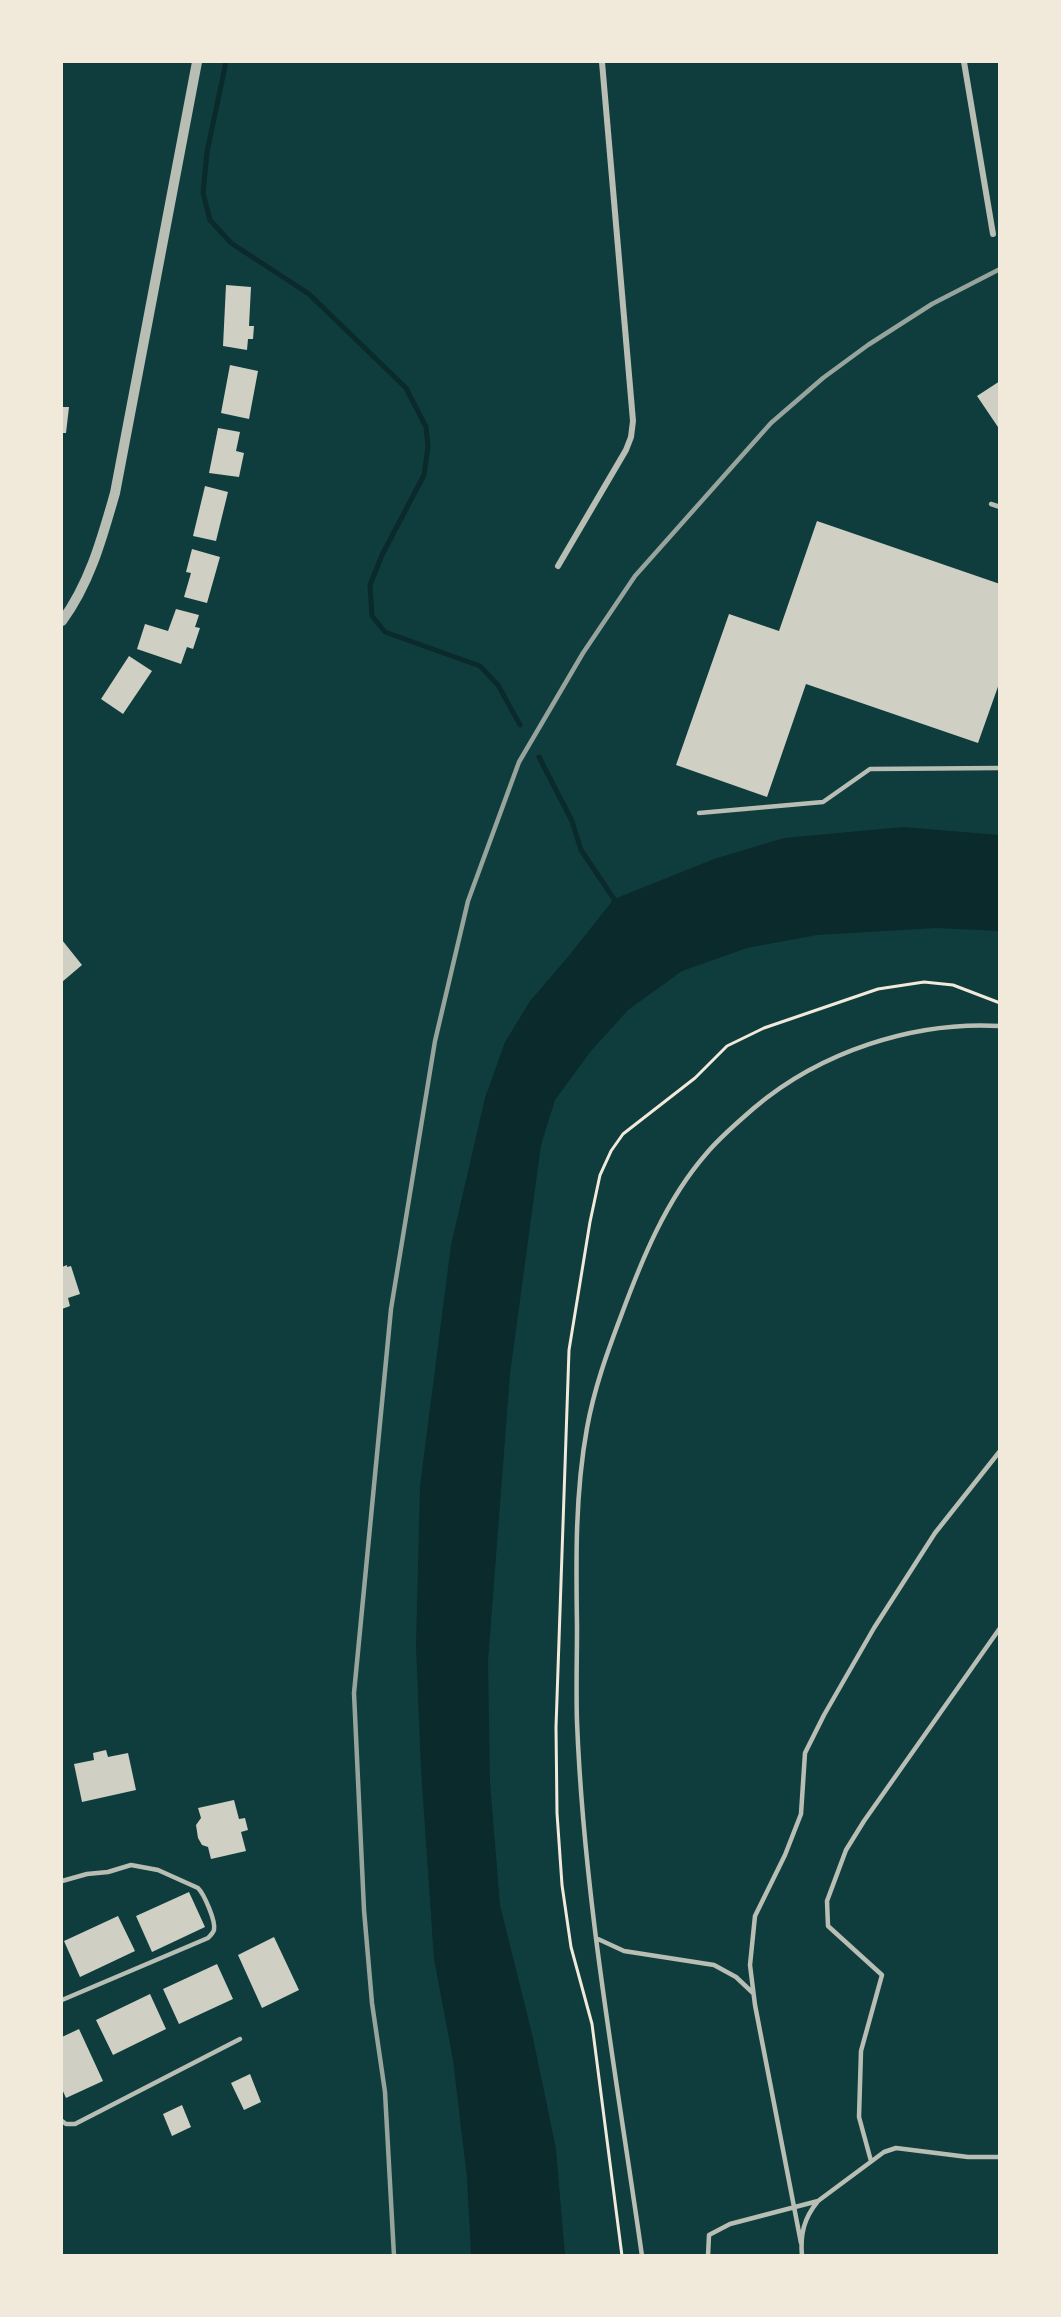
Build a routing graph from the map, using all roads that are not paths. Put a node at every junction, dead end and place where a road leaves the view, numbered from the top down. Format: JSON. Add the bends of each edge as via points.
{"nodes":[{"id":1,"x":197,"y":62,"type":"edge"},
{"id":2,"x":602,"y":62,"type":"edge"},
{"id":3,"x":964,"y":62,"type":"edge"},
{"id":4,"x":993,"y":234,"type":"dead end"},
{"id":5,"x":991,"y":504,"type":"dead end"},
{"id":6,"x":999,"y":507,"type":"edge"},
{"id":7,"x":558,"y":566,"type":"dead end"},
{"id":8,"x":62,"y":621,"type":"edge"},
{"id":9,"x":999,"y":768,"type":"edge"},
{"id":10,"x":699,"y":813,"type":"dead end"},
{"id":11,"x":999,"y":1026,"type":"edge"},
{"id":12,"x":999,"y":1451,"type":"edge"},
{"id":13,"x":999,"y":1628,"type":"edge"},
{"id":14,"x":62,"y":1881,"type":"edge"},
{"id":15,"x":597,"y":1939,"type":"junction"},
{"id":16,"x":753,"y":1993,"type":"junction"},
{"id":17,"x":62,"y":2000,"type":"edge"},
{"id":18,"x":240,"y":2039,"type":"dead end"},
{"id":19,"x":62,"y":2121,"type":"edge"},
{"id":20,"x":999,"y":2157,"type":"edge"},
{"id":21,"x":871,"y":2161,"type":"junction"},
{"id":22,"x":818,"y":2201,"type":"junction"},
{"id":23,"x":794,"y":2208,"type":"junction"},
{"id":24,"x":801,"y":2243,"type":"junction"},
{"id":25,"x":642,"y":2256,"type":"edge"},
{"id":26,"x":708,"y":2256,"type":"edge"},
{"id":27,"x":802,"y":2256,"type":"edge"}],
"edges":[{"from":1,"to":8,"type":"street","via":[[116,493],[86,582]]},
{"from":2,"to":7,"type":"street","via":[[633,421],[626,450]]},
{"from":3,"to":4,"type":"street"},
{"from":5,"to":6,"type":"lane"},
{"from":9,"to":10,"type":"lane","via":[[870,769],[823,802]]},
{"from":11,"to":15,"type":"lane","via":[[950,1027],[894,1037],[857,1048],[780,1088],[730,1129],[695,1169],[670,1204],[634,1280],[595,1388],[578,1512],[577,1723]]},
{"from":12,"to":16,"type":"lane","via":[[935,1533],[880,1618],[805,1753],[801,1814],[755,1916],[750,1965]]},
{"from":13,"to":21,"type":"lane","via":[[864,1821],[846,1850],[827,1900],[828,1926],[882,1975],[861,2051],[859,2117]]},
{"from":14,"to":17,"type":"lane","via":[[131,1864],[158,1870],[198,1888],[214,1924],[214,1932],[208,1938]]},
{"from":15,"to":16,"type":"lane","via":[[624,1951],[714,1965],[736,1977]]},
{"from":15,"to":25,"type":"lane"},
{"from":16,"to":23,"type":"lane"},
{"from":18,"to":19,"type":"lane","via":[[75,2124]]},
{"from":20,"to":21,"type":"lane","via":[[896,2148]]},
{"from":21,"to":22,"type":"lane"},
{"from":22,"to":23,"type":"lane"},
{"from":22,"to":24,"type":"lane","via":[[803,2225]]},
{"from":23,"to":24,"type":"lane"},
{"from":23,"to":26,"type":"lane","via":[[730,2224],[710,2235]]},
{"from":24,"to":27,"type":"lane"}]}
